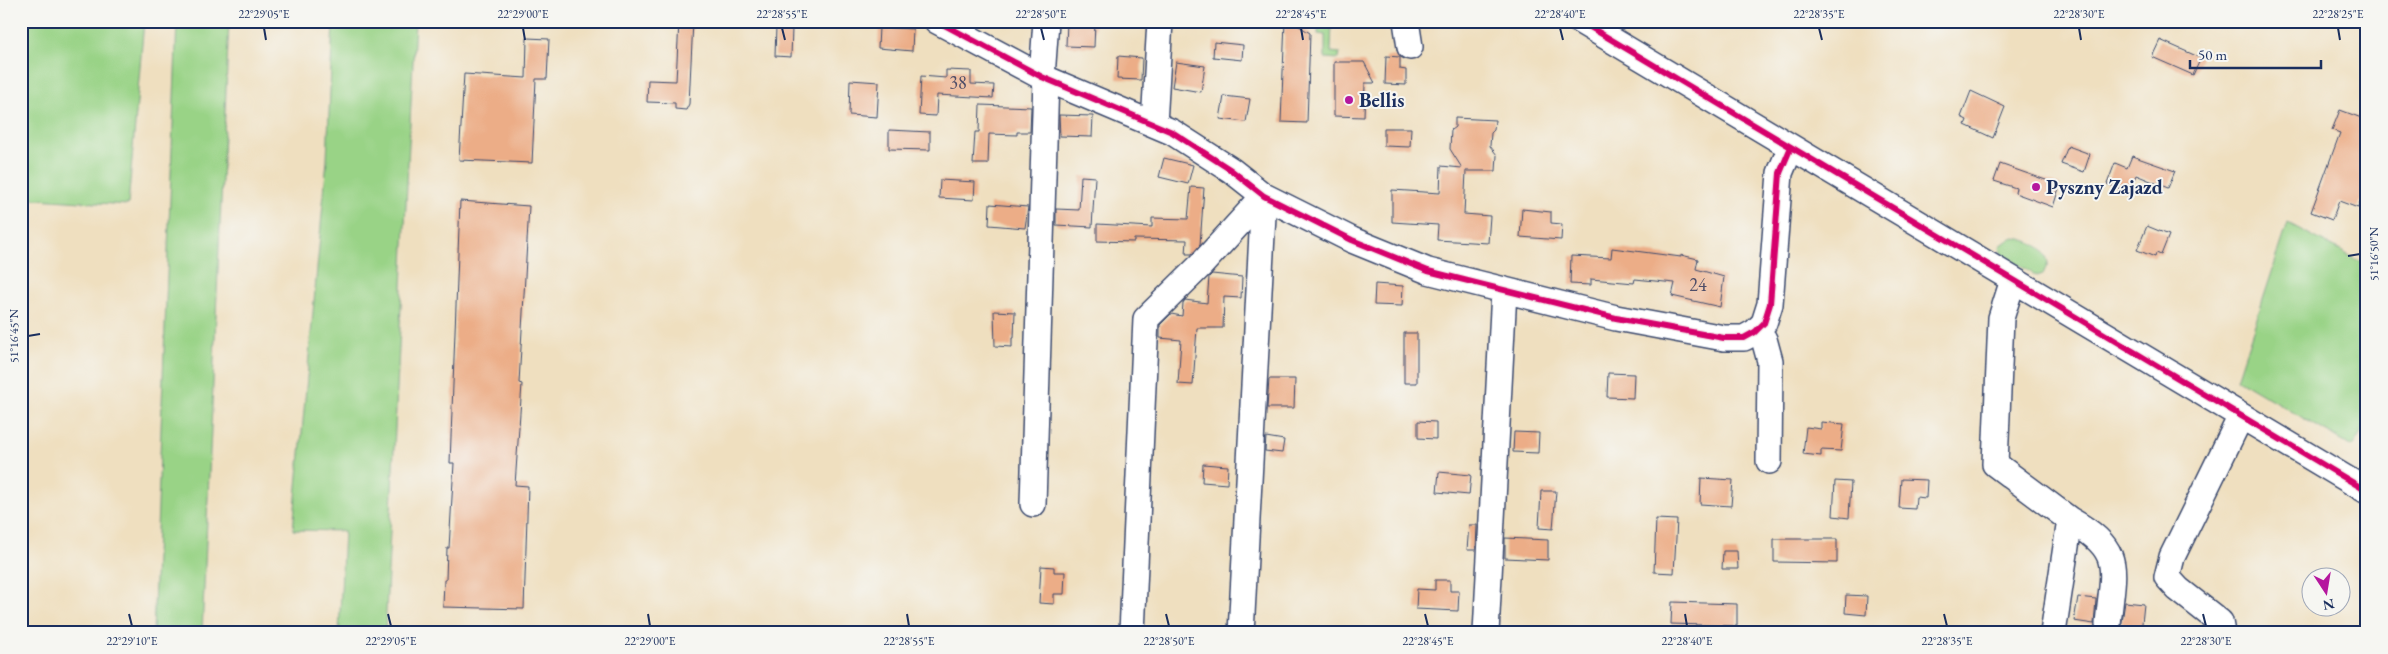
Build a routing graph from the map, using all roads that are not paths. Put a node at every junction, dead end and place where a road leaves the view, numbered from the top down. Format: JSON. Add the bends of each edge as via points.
{"nodes":[{"id":1,"x":937,"y":21,"type":"edge"},
{"id":2,"x":1046,"y":21,"type":"edge"},
{"id":3,"x":1160,"y":21,"type":"edge"},
{"id":4,"x":1406,"y":21,"type":"edge"},
{"id":5,"x":1580,"y":21,"type":"edge"},
{"id":6,"x":1410,"y":47,"type":"dead end"},
{"id":7,"x":1044,"y":78,"type":"junction"},
{"id":8,"x":1154,"y":124,"type":"junction"},
{"id":9,"x":1791,"y":147,"type":"junction"},
{"id":10,"x":1264,"y":196,"type":"junction"},
{"id":11,"x":2012,"y":280,"type":"junction"},
{"id":12,"x":1504,"y":291,"type":"junction"},
{"id":13,"x":1755,"y":332,"type":"junction"},
{"id":14,"x":2242,"y":416,"type":"junction"},
{"id":15,"x":1769,"y":461,"type":"dead end"},
{"id":16,"x":2367,"y":491,"type":"edge"},
{"id":17,"x":1033,"y":504,"type":"dead end"},
{"id":18,"x":2070,"y":520,"type":"junction"},
{"id":19,"x":2108,"y":624,"type":"dead end"},
{"id":20,"x":1132,"y":633,"type":"edge"},
{"id":21,"x":1241,"y":633,"type":"edge"},
{"id":22,"x":1486,"y":633,"type":"edge"},
{"id":23,"x":2053,"y":633,"type":"edge"},
{"id":24,"x":2222,"y":633,"type":"edge"}],
"edges":[{"from":1,"to":7,"type":"street"},
{"from":2,"to":7,"type":"street"},
{"from":3,"to":8,"type":"street"},
{"from":4,"to":6,"type":"street"},
{"from":5,"to":9,"type":"street"},
{"from":7,"to":8,"type":"street"},
{"from":7,"to":17,"type":"street"},
{"from":8,"to":10,"type":"street","via":[[1231,170]]},
{"from":9,"to":11,"type":"street"},
{"from":9,"to":13,"type":"street","via":[[1780,173],[1770,304],[1764,323]]},
{"from":10,"to":12,"type":"street","via":[[1352,240],[1428,271]]},
{"from":10,"to":20,"type":"street","via":[[1146,319]]},
{"from":10,"to":21,"type":"street"},
{"from":11,"to":14,"type":"street"},
{"from":11,"to":18,"type":"street","via":[[2001,318],[1995,464]]},
{"from":12,"to":13,"type":"street","via":[[1687,333],[1744,338]]},
{"from":12,"to":22,"type":"street"},
{"from":13,"to":15,"type":"street","via":[[1764,339],[1770,361]]},
{"from":14,"to":16,"type":"street"},
{"from":14,"to":24,"type":"street","via":[[2172,557],[2167,577],[2220,622]]},
{"from":18,"to":19,"type":"street","via":[[2089,530],[2108,549],[2114,570]]},
{"from":18,"to":23,"type":"street"}]}
